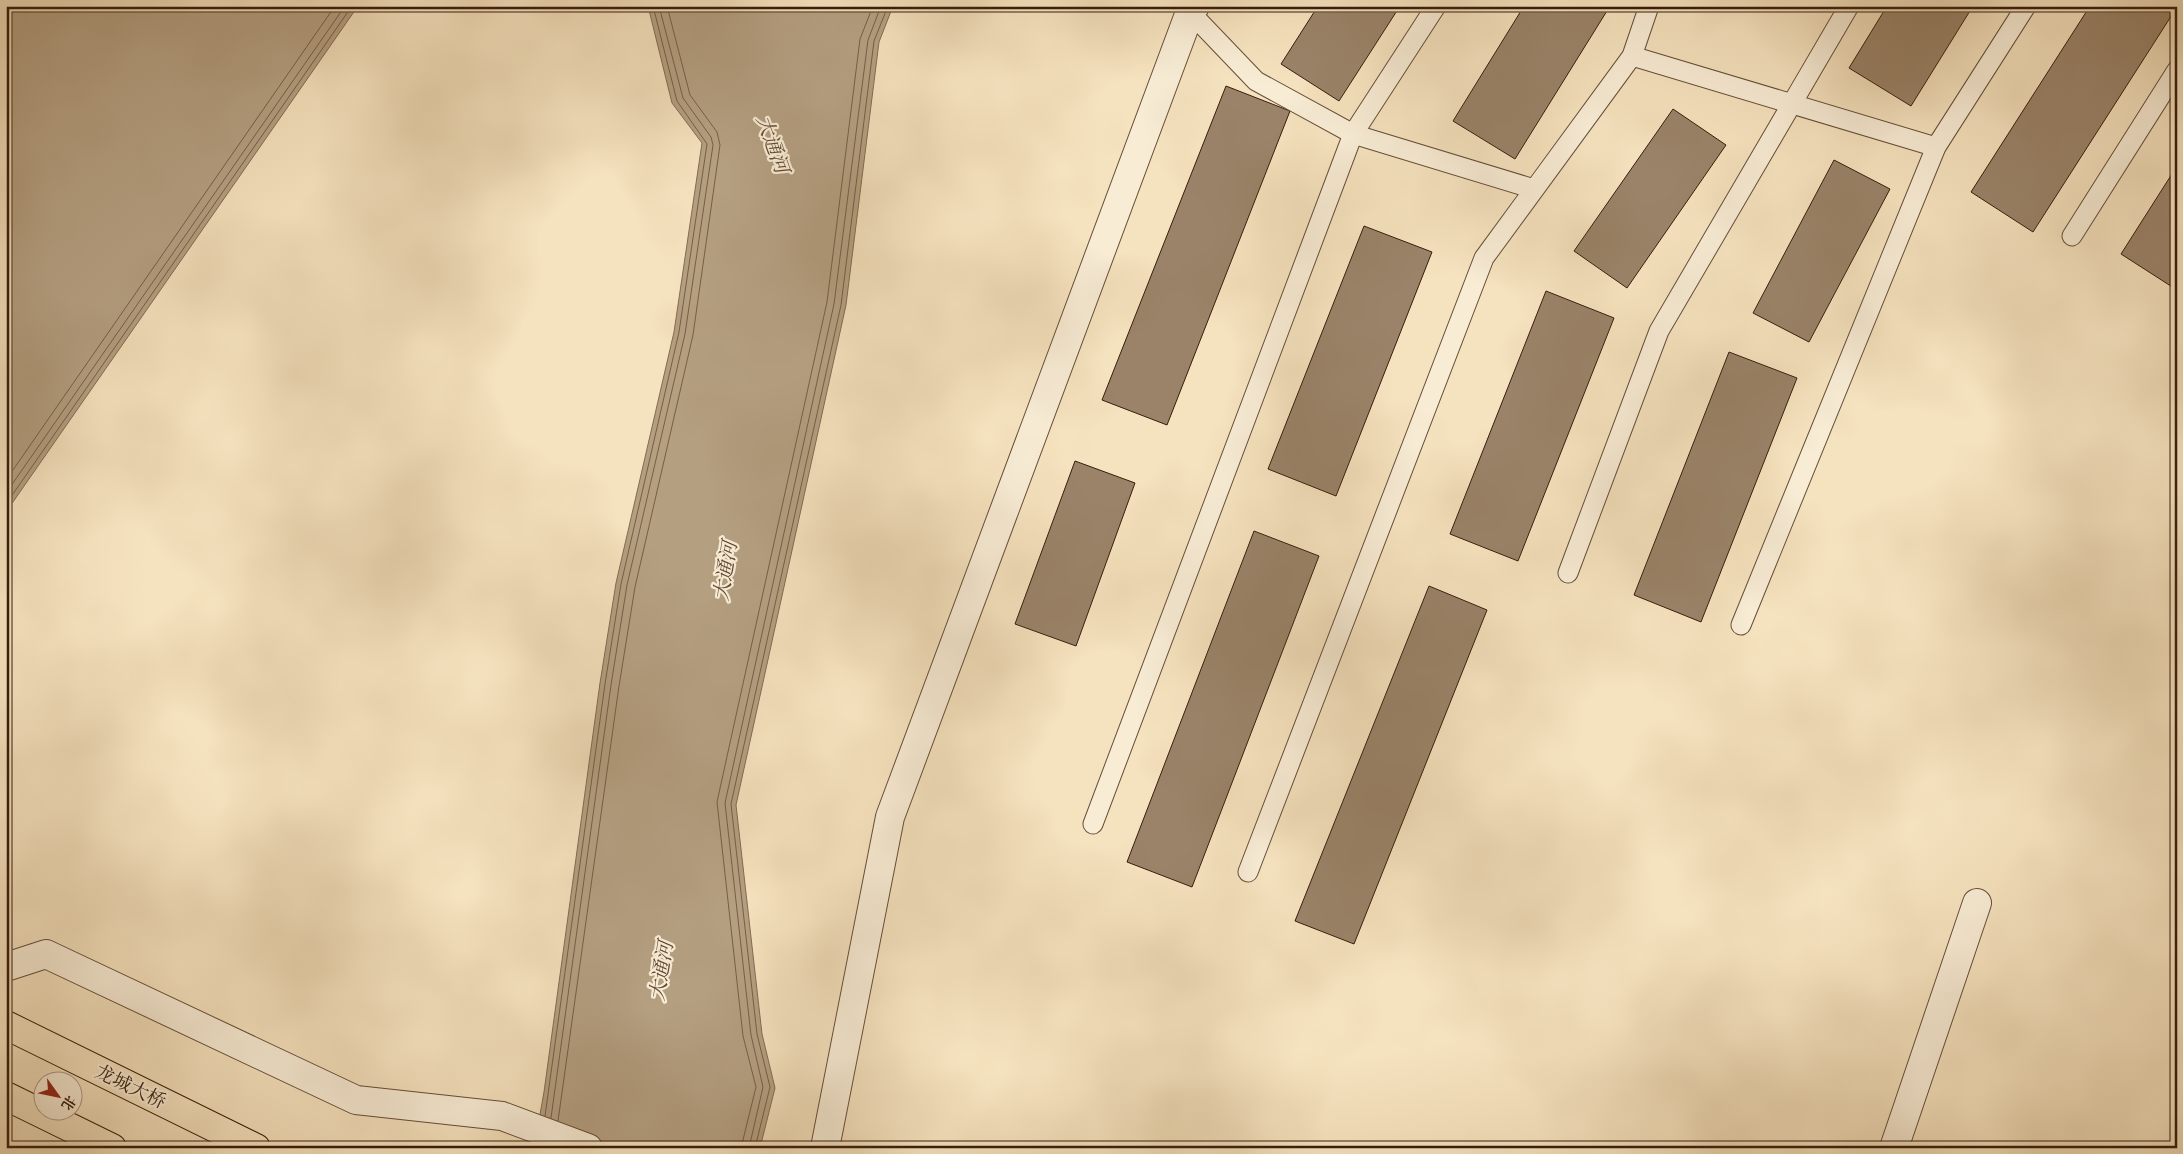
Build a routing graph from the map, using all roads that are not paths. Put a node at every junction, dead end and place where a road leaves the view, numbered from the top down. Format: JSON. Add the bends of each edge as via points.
{"nodes":[{"id":1,"x":1436,"y":6,"type":"edge"},
{"id":2,"x":1649,"y":6,"type":"edge"},
{"id":3,"x":1849,"y":6,"type":"edge"},
{"id":4,"x":2026,"y":6,"type":"edge"},
{"id":5,"x":1192,"y":9,"type":"edge"},
{"id":6,"x":1632,"y":56,"type":"junction"},
{"id":7,"x":2177,"y":70,"type":"edge"},
{"id":8,"x":1791,"y":104,"type":"junction"},
{"id":9,"x":1353,"y":134,"type":"junction"},
{"id":10,"x":1936,"y":147,"type":"junction"},
{"id":11,"x":1534,"y":189,"type":"junction"},
{"id":12,"x":2072,"y":236,"type":"dead end"},
{"id":13,"x":1568,"y":573,"type":"dead end"},
{"id":14,"x":1742,"y":624,"type":"dead end"},
{"id":15,"x":1092,"y":824,"type":"dead end"},
{"id":16,"x":1248,"y":872,"type":"dead end"},
{"id":17,"x":1977,"y":903,"type":"dead end"},
{"id":18,"x":6,"y":967,"type":"edge"},
{"id":19,"x":6,"y":1024,"type":"edge"},
{"id":20,"x":6,"y":1096,"type":"edge"},
{"id":21,"x":112,"y":1148,"type":"edge"},
{"id":22,"x":256,"y":1148,"type":"edge"},
{"id":23,"x":588,"y":1148,"type":"edge"},
{"id":24,"x":825,"y":1148,"type":"edge"},
{"id":25,"x":1894,"y":1148,"type":"edge"}],
"edges":[{"from":1,"to":9,"type":"lane"},
{"from":2,"to":6,"type":"lane"},
{"from":3,"to":8,"type":"lane"},
{"from":4,"to":10,"type":"lane"},
{"from":5,"to":9,"type":"lane","via":[[1256,81]]},
{"from":5,"to":24,"type":"street","via":[[890,817]]},
{"from":6,"to":8,"type":"lane"},
{"from":6,"to":11,"type":"lane"},
{"from":7,"to":12,"type":"lane"},
{"from":8,"to":10,"type":"lane"},
{"from":8,"to":13,"type":"lane","via":[[1659,332]]},
{"from":9,"to":11,"type":"lane"},
{"from":9,"to":15,"type":"lane"},
{"from":10,"to":14,"type":"lane"},
{"from":11,"to":16,"type":"lane","via":[[1484,258]]},
{"from":17,"to":25,"type":"street"},
{"from":18,"to":23,"type":"street","via":[[46,954],[356,1100],[502,1116]]},
{"from":19,"to":22,"type":"main road","name":"龙城大桥"},
{"from":20,"to":21,"type":"main road"}]}
